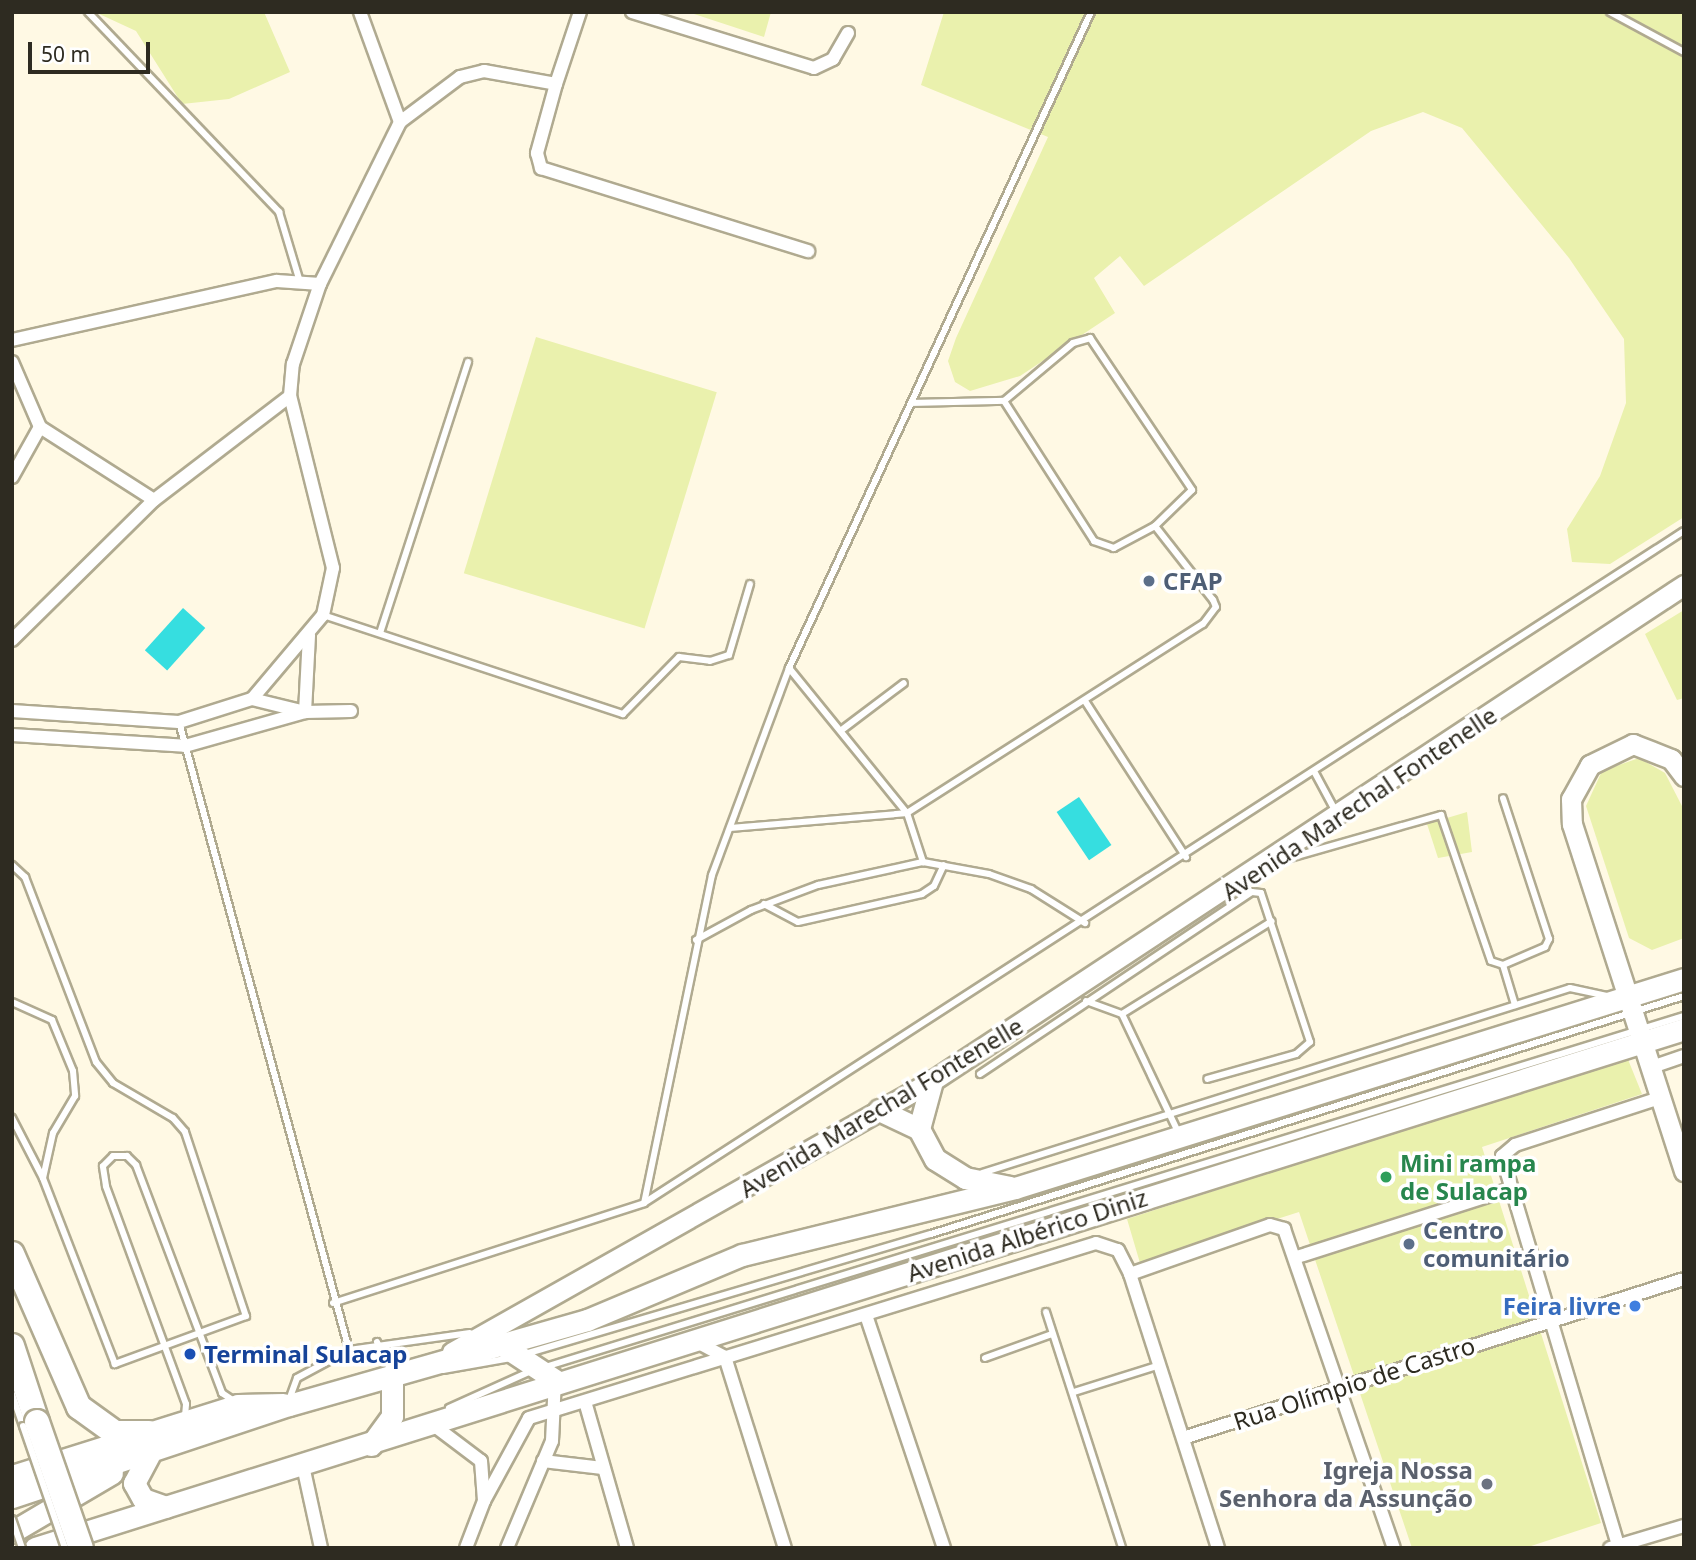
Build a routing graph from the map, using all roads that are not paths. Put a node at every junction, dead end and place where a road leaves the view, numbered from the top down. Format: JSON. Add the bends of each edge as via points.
{"nodes":[{"id":1,"x":88,"y":12,"type":"edge"},
{"id":2,"x":360,"y":12,"type":"edge"},
{"id":3,"x":580,"y":12,"type":"edge"},
{"id":4,"x":632,"y":12,"type":"edge"},
{"id":5,"x":1091,"y":12,"type":"edge"},
{"id":6,"x":1609,"y":12,"type":"edge"},
{"id":7,"x":848,"y":33,"type":"dead end"},
{"id":8,"x":1684,"y":52,"type":"edge"},
{"id":9,"x":556,"y":84,"type":"junction"},
{"id":10,"x":400,"y":122,"type":"junction"},
{"id":11,"x":808,"y":251,"type":"dead end"},
{"id":12,"x":300,"y":282,"type":"junction"},
{"id":13,"x":320,"y":284,"type":"junction"},
{"id":14,"x":12,"y":340,"type":"edge"},
{"id":15,"x":12,"y":362,"type":"edge"},
{"id":16,"x":468,"y":362,"type":"dead end"},
{"id":17,"x":290,"y":396,"type":"junction"},
{"id":18,"x":1004,"y":401,"type":"junction"},
{"id":19,"x":913,"y":402,"type":"junction"},
{"id":20,"x":40,"y":427,"type":"junction"},
{"id":21,"x":12,"y":477,"type":"edge"},
{"id":22,"x":154,"y":500,"type":"junction"},
{"id":23,"x":1155,"y":526,"type":"junction"},
{"id":24,"x":1684,"y":531,"type":"edge"},
{"id":25,"x":750,"y":584,"type":"dead end"},
{"id":26,"x":1684,"y":585,"type":"edge"},
{"id":27,"x":323,"y":615,"type":"junction"},
{"id":28,"x":380,"y":633,"type":"junction"},
{"id":29,"x":309,"y":635,"type":"junction"},
{"id":30,"x":12,"y":640,"type":"edge"},
{"id":31,"x":789,"y":668,"type":"junction"},
{"id":32,"x":904,"y":683,"type":"dead end"},
{"id":33,"x":252,"y":699,"type":"junction"},
{"id":34,"x":1085,"y":701,"type":"junction"},
{"id":35,"x":12,"y":711,"type":"edge"},
{"id":36,"x":351,"y":711,"type":"dead end"},
{"id":37,"x":305,"y":712,"type":"junction"},
{"id":38,"x":179,"y":722,"type":"junction"},
{"id":39,"x":843,"y":729,"type":"junction"},
{"id":40,"x":12,"y":735,"type":"edge"},
{"id":41,"x":185,"y":746,"type":"junction"},
{"id":42,"x":1315,"y":774,"type":"junction"},
{"id":43,"x":1684,"y":776,"type":"edge"},
{"id":44,"x":1503,"y":798,"type":"dead end"},
{"id":45,"x":907,"y":813,"type":"junction"},
{"id":46,"x":1340,"y":817,"type":"junction"},
{"id":47,"x":730,"y":828,"type":"junction"},
{"id":48,"x":1186,"y":857,"type":"junction"},
{"id":49,"x":922,"y":862,"type":"junction"},
{"id":50,"x":1270,"y":862,"type":"junction"},
{"id":51,"x":12,"y":865,"type":"edge"},
{"id":52,"x":944,"y":865,"type":"junction"},
{"id":53,"x":764,"y":904,"type":"junction"},
{"id":54,"x":1272,"y":921,"type":"junction"},
{"id":55,"x":1085,"y":923,"type":"junction"},
{"id":56,"x":696,"y":940,"type":"junction"},
{"id":57,"x":1503,"y":965,"type":"junction"},
{"id":58,"x":1684,"y":979,"type":"edge"},
{"id":59,"x":1684,"y":996,"type":"edge"},
{"id":60,"x":1086,"y":1001,"type":"junction"},
{"id":61,"x":12,"y":1002,"type":"edge"},
{"id":62,"x":1515,"y":1005,"type":"junction"},
{"id":63,"x":1122,"y":1014,"type":"junction"},
{"id":64,"x":1684,"y":1016,"type":"edge"},
{"id":65,"x":1631,"y":1017,"type":"junction"},
{"id":66,"x":1684,"y":1029,"type":"edge"},
{"id":67,"x":1684,"y":1056,"type":"edge"},
{"id":68,"x":1649,"y":1068,"type":"junction"},
{"id":69,"x":980,"y":1074,"type":"dead end"},
{"id":70,"x":1207,"y":1079,"type":"dead end"},
{"id":71,"x":932,"y":1081,"type":"junction"},
{"id":72,"x":1660,"y":1098,"type":"junction"},
{"id":73,"x":879,"y":1110,"type":"junction"},
{"id":74,"x":1171,"y":1112,"type":"junction"},
{"id":75,"x":12,"y":1118,"type":"edge"},
{"id":76,"x":919,"y":1129,"type":"junction"},
{"id":77,"x":1180,"y":1137,"type":"junction"},
{"id":78,"x":1684,"y":1171,"type":"edge"},
{"id":79,"x":43,"y":1178,"type":"junction"},
{"id":80,"x":965,"y":1178,"type":"junction"},
{"id":81,"x":1015,"y":1188,"type":"junction"},
{"id":82,"x":1507,"y":1191,"type":"junction"},
{"id":83,"x":644,"y":1203,"type":"junction"},
{"id":84,"x":12,"y":1254,"type":"edge"},
{"id":85,"x":1297,"y":1258,"type":"junction"},
{"id":86,"x":1130,"y":1274,"type":"junction"},
{"id":87,"x":1684,"y":1279,"type":"edge"},
{"id":88,"x":333,"y":1303,"type":"junction"},
{"id":89,"x":1046,"y":1312,"type":"dead end"},
{"id":90,"x":866,"y":1315,"type":"junction"},
{"id":91,"x":1552,"y":1319,"type":"junction"},
{"id":92,"x":1052,"y":1334,"type":"junction"},
{"id":93,"x":200,"y":1335,"type":"junction"},
{"id":94,"x":694,"y":1341,"type":"junction"},
{"id":95,"x":377,"y":1342,"type":"junction"},
{"id":96,"x":507,"y":1343,"type":"junction"},
{"id":97,"x":12,"y":1346,"type":"edge"},
{"id":98,"x":166,"y":1348,"type":"junction"},
{"id":99,"x":349,"y":1350,"type":"junction"},
{"id":100,"x":724,"y":1357,"type":"junction"},
{"id":101,"x":985,"y":1359,"type":"dead end"},
{"id":102,"x":1162,"y":1364,"type":"junction"},
{"id":103,"x":546,"y":1375,"type":"junction"},
{"id":104,"x":391,"y":1376,"type":"junction"},
{"id":105,"x":1340,"y":1386,"type":"junction"},
{"id":106,"x":1074,"y":1392,"type":"junction"},
{"id":107,"x":12,"y":1394,"type":"edge"},
{"id":108,"x":246,"y":1403,"type":"junction"},
{"id":109,"x":289,"y":1405,"type":"junction"},
{"id":110,"x":586,"y":1405,"type":"junction"},
{"id":111,"x":558,"y":1409,"type":"junction"},
{"id":112,"x":178,"y":1423,"type":"junction"},
{"id":113,"x":432,"y":1423,"type":"junction"},
{"id":114,"x":30,"y":1424,"type":"junction"},
{"id":115,"x":1186,"y":1437,"type":"junction"},
{"id":116,"x":149,"y":1444,"type":"junction"},
{"id":117,"x":371,"y":1445,"type":"junction"},
{"id":118,"x":128,"y":1461,"type":"junction"},
{"id":119,"x":543,"y":1461,"type":"junction"},
{"id":120,"x":303,"y":1466,"type":"junction"},
{"id":121,"x":603,"y":1468,"type":"junction"},
{"id":122,"x":12,"y":1476,"type":"edge"},
{"id":123,"x":12,"y":1497,"type":"edge"},
{"id":124,"x":484,"y":1501,"type":"junction"},
{"id":125,"x":166,"y":1507,"type":"junction"},
{"id":126,"x":12,"y":1519,"type":"edge"},
{"id":127,"x":1684,"y":1526,"type":"edge"},
{"id":128,"x":12,"y":1532,"type":"edge"},
{"id":129,"x":1614,"y":1546,"type":"edge"},
{"id":130,"x":22,"y":1548,"type":"edge"},
{"id":131,"x":35,"y":1548,"type":"edge"},
{"id":132,"x":65,"y":1548,"type":"edge"},
{"id":133,"x":80,"y":1548,"type":"edge"},
{"id":134,"x":321,"y":1548,"type":"edge"},
{"id":135,"x":466,"y":1548,"type":"edge"},
{"id":136,"x":507,"y":1548,"type":"edge"},
{"id":137,"x":627,"y":1548,"type":"edge"},
{"id":138,"x":785,"y":1548,"type":"edge"},
{"id":139,"x":944,"y":1548,"type":"edge"},
{"id":140,"x":1122,"y":1548,"type":"edge"},
{"id":141,"x":1218,"y":1548,"type":"edge"},
{"id":142,"x":1394,"y":1548,"type":"edge"}],
"edges":[{"from":1,"to":12,"type":"lane","via":[[279,212]]},
{"from":2,"to":10,"type":"street"},
{"from":3,"to":9,"type":"street"},
{"from":4,"to":7,"type":"street","via":[[814,68],[833,59]]},
{"from":5,"to":19,"type":"lane"},
{"from":6,"to":8,"type":"lane"},
{"from":9,"to":10,"type":"street","via":[[472,74],[440,86]]},
{"from":9,"to":11,"type":"street","via":[[537,153],[541,168]]},
{"from":10,"to":13,"type":"street"},
{"from":12,"to":13,"type":"street"},
{"from":12,"to":14,"type":"street","via":[[277,281]]},
{"from":13,"to":17,"type":"street","via":[[293,364]]},
{"from":15,"to":20,"type":"street"},
{"from":16,"to":28,"type":"lane"},
{"from":17,"to":22,"type":"street"},
{"from":17,"to":27,"type":"street","via":[[328,533],[333,568]]},
{"from":18,"to":19,"type":"lane"},
{"from":18,"to":23,"type":"lane","via":[[1094,541],[1114,548]]},
{"from":18,"to":23,"type":"lane","via":[[1073,343],[1097,342],[1192,490]]},
{"from":19,"to":31,"type":"lane"},
{"from":20,"to":21,"type":"street"},
{"from":20,"to":22,"type":"street"},
{"from":22,"to":30,"type":"street"},
{"from":23,"to":34,"type":"lane","via":[[1216,607],[1203,624]]},
{"from":24,"to":42,"type":"lane"},
{"from":25,"to":28,"type":"lane","via":[[729,655],[710,661],[679,657],[623,714]]},
{"from":26,"to":46,"type":"main road","name":"Avenida Marechal Fontenelle"},
{"from":27,"to":28,"type":"lane"},
{"from":27,"to":29,"type":"street"},
{"from":29,"to":33,"type":"street"},
{"from":29,"to":37,"type":"street"},
{"from":31,"to":39,"type":"lane"},
{"from":31,"to":47,"type":"lane"},
{"from":32,"to":39,"type":"lane"},
{"from":33,"to":37,"type":"street"},
{"from":33,"to":38,"type":"street"},
{"from":34,"to":45,"type":"lane"},
{"from":34,"to":48,"type":"lane"},
{"from":35,"to":38,"type":"street"},
{"from":36,"to":37,"type":"street"},
{"from":37,"to":41,"type":"street"},
{"from":38,"to":41,"type":"lane"},
{"from":39,"to":45,"type":"lane"},
{"from":40,"to":41,"type":"street"},
{"from":41,"to":88,"type":"lane"},
{"from":42,"to":46,"type":"lane"},
{"from":42,"to":48,"type":"lane"},
{"from":43,"to":65,"type":"main road","via":[[1653,748],[1633,744],[1610,750],[1577,783],[1572,824]]},
{"from":44,"to":57,"type":"lane","via":[[1549,939],[1545,947]]},
{"from":45,"to":47,"type":"lane"},
{"from":45,"to":49,"type":"lane"},
{"from":46,"to":50,"type":"main road","name":"Avenida Marechal Fontenelle"},
{"from":47,"to":56,"type":"lane"},
{"from":48,"to":55,"type":"lane"},
{"from":49,"to":52,"type":"lane"},
{"from":49,"to":53,"type":"lane","via":[[837,878]]},
{"from":50,"to":57,"type":"lane","via":[[1290,862],[1441,815],[1491,961]]},
{"from":50,"to":71,"type":"main road","name":"Avenida Marechal Fontenelle"},
{"from":51,"to":93,"type":"lane","via":[[25,877],[104,1074],[173,1118],[185,1132],[246,1316]]},
{"from":52,"to":53,"type":"lane","via":[[934,886],[922,894],[798,922]]},
{"from":52,"to":55,"type":"lane","via":[[1031,889]]},
{"from":53,"to":56,"type":"lane"},
{"from":54,"to":60,"type":"lane","via":[[1266,899],[1252,892]]},
{"from":54,"to":63,"type":"lane"},
{"from":54,"to":70,"type":"lane","via":[[1310,1042],[1296,1054]]},
{"from":55,"to":83,"type":"lane"},
{"from":56,"to":83,"type":"lane"},
{"from":57,"to":62,"type":"lane"},
{"from":58,"to":65,"type":"main road","name":"Avenida Albérico Diniz"},
{"from":59,"to":65,"type":"lane"},
{"from":60,"to":63,"type":"lane"},
{"from":60,"to":69,"type":"lane"},
{"from":61,"to":79,"type":"lane","via":[[51,1020],[73,1071],[75,1096],[53,1133]]},
{"from":62,"to":65,"type":"lane","via":[[1581,987]]},
{"from":62,"to":74,"type":"lane"},
{"from":63,"to":74,"type":"lane"},
{"from":64,"to":65,"type":"lane"},
{"from":65,"to":66,"type":"main road","name":"Avenida Albérico Diniz"},
{"from":65,"to":68,"type":"main road"},
{"from":65,"to":77,"type":"main road","name":"Avenida Albérico Diniz"},
{"from":65,"to":94,"type":"main road","name":"Avenida Albérico Diniz"},
{"from":65,"to":96,"type":"lane","via":[[931,1234]]},
{"from":65,"to":103,"type":"lane"},
{"from":67,"to":68,"type":"street"},
{"from":68,"to":72,"type":"main road"},
{"from":71,"to":73,"type":"main road","name":"Avenida Marechal Fontenelle"},
{"from":71,"to":76,"type":"main road"},
{"from":72,"to":78,"type":"main road"},
{"from":72,"to":82,"type":"street","via":[[1515,1145],[1502,1156]]},
{"from":73,"to":76,"type":"main road"},
{"from":73,"to":96,"type":"main road","name":"Avenida Marechal Fontenelle"},
{"from":74,"to":77,"type":"lane"},
{"from":74,"to":80,"type":"lane"},
{"from":75,"to":79,"type":"lane"},
{"from":76,"to":80,"type":"main road","via":[[935,1159]]},
{"from":77,"to":81,"type":"main road","name":"Avenida Albérico Diniz"},
{"from":79,"to":98,"type":"lane","via":[[111,1359],[122,1364]]},
{"from":80,"to":81,"type":"main road"},
{"from":81,"to":96,"type":"main road","name":"Avenida Albérico Diniz","via":[[742,1255],[613,1311]]},
{"from":82,"to":85,"type":"street"},
{"from":82,"to":91,"type":"street"},
{"from":83,"to":88,"type":"lane"},
{"from":84,"to":116,"type":"highway","via":[[79,1407],[107,1430]]},
{"from":85,"to":86,"type":"street","via":[[1284,1229],[1270,1225]]},
{"from":85,"to":105,"type":"street"},
{"from":86,"to":90,"type":"street","via":[[1118,1250],[1096,1242]]},
{"from":86,"to":102,"type":"street"},
{"from":87,"to":91,"type":"street","name":"Rua Olímpio de Castro"},
{"from":88,"to":99,"type":"lane"},
{"from":89,"to":92,"type":"lane"},
{"from":90,"to":100,"type":"street"},
{"from":90,"to":139,"type":"street"},
{"from":91,"to":105,"type":"street","name":"Rua Olímpio de Castro"},
{"from":91,"to":129,"type":"street"},
{"from":92,"to":101,"type":"lane"},
{"from":92,"to":106,"type":"lane"},
{"from":93,"to":98,"type":"lane"},
{"from":93,"to":98,"type":"lane","via":[[136,1165],[127,1156],[113,1156],[103,1166],[106,1186]]},
{"from":93,"to":108,"type":"lane","via":[[222,1393]]},
{"from":94,"to":100,"type":"street"},
{"from":94,"to":103,"type":"main road","name":"Avenida Albérico Diniz"},
{"from":95,"to":96,"type":"lane"},
{"from":95,"to":99,"type":"lane"},
{"from":95,"to":104,"type":"lane"},
{"from":96,"to":103,"type":"main road"},
{"from":96,"to":104,"type":"main road","name":"Avenida Albérico Diniz"},
{"from":97,"to":114,"type":"highway"},
{"from":98,"to":112,"type":"lane","via":[[186,1404]]},
{"from":99,"to":109,"type":"lane","via":[[297,1378]]},
{"from":100,"to":110,"type":"street"},
{"from":100,"to":138,"type":"street"},
{"from":102,"to":106,"type":"lane"},
{"from":102,"to":115,"type":"street"},
{"from":103,"to":111,"type":"street"},
{"from":103,"to":113,"type":"main road","name":"Avenida Albérico Diniz"},
{"from":104,"to":109,"type":"main road"},
{"from":104,"to":117,"type":"main road","via":[[392,1416]]},
{"from":105,"to":115,"type":"street","name":"Rua Olímpio de Castro"},
{"from":105,"to":142,"type":"street"},
{"from":106,"to":140,"type":"lane"},
{"from":107,"to":114,"type":"lane"},
{"from":108,"to":109,"type":"main road"},
{"from":108,"to":112,"type":"main road"},
{"from":109,"to":116,"type":"main road"},
{"from":110,"to":111,"type":"street"},
{"from":110,"to":121,"type":"street"},
{"from":111,"to":119,"type":"street"},
{"from":111,"to":124,"type":"street","via":[[521,1424]]},
{"from":112,"to":116,"type":"main road"},
{"from":113,"to":117,"type":"main road","name":"Avenida Albérico Diniz"},
{"from":113,"to":124,"type":"street","via":[[477,1454]]},
{"from":114,"to":132,"type":"lane","bridge":true},
{"from":114,"to":133,"type":"highway","bridge":true},
{"from":115,"to":141,"type":"street"},
{"from":116,"to":118,"type":"main road"},
{"from":116,"to":122,"type":"main road"},
{"from":116,"to":125,"type":"main road","via":[[134,1483],[143,1499]]},
{"from":117,"to":120,"type":"main road"},
{"from":118,"to":123,"type":"main road"},
{"from":118,"to":128,"type":"main road"},
{"from":119,"to":121,"type":"street"},
{"from":119,"to":136,"type":"street"},
{"from":120,"to":125,"type":"main road"},
{"from":120,"to":134,"type":"street"},
{"from":121,"to":137,"type":"street"},
{"from":124,"to":135,"type":"street"},
{"from":125,"to":131,"type":"main road"},
{"from":126,"to":130,"type":"lane","bridge":true},
{"from":127,"to":129,"type":"street"}]}
